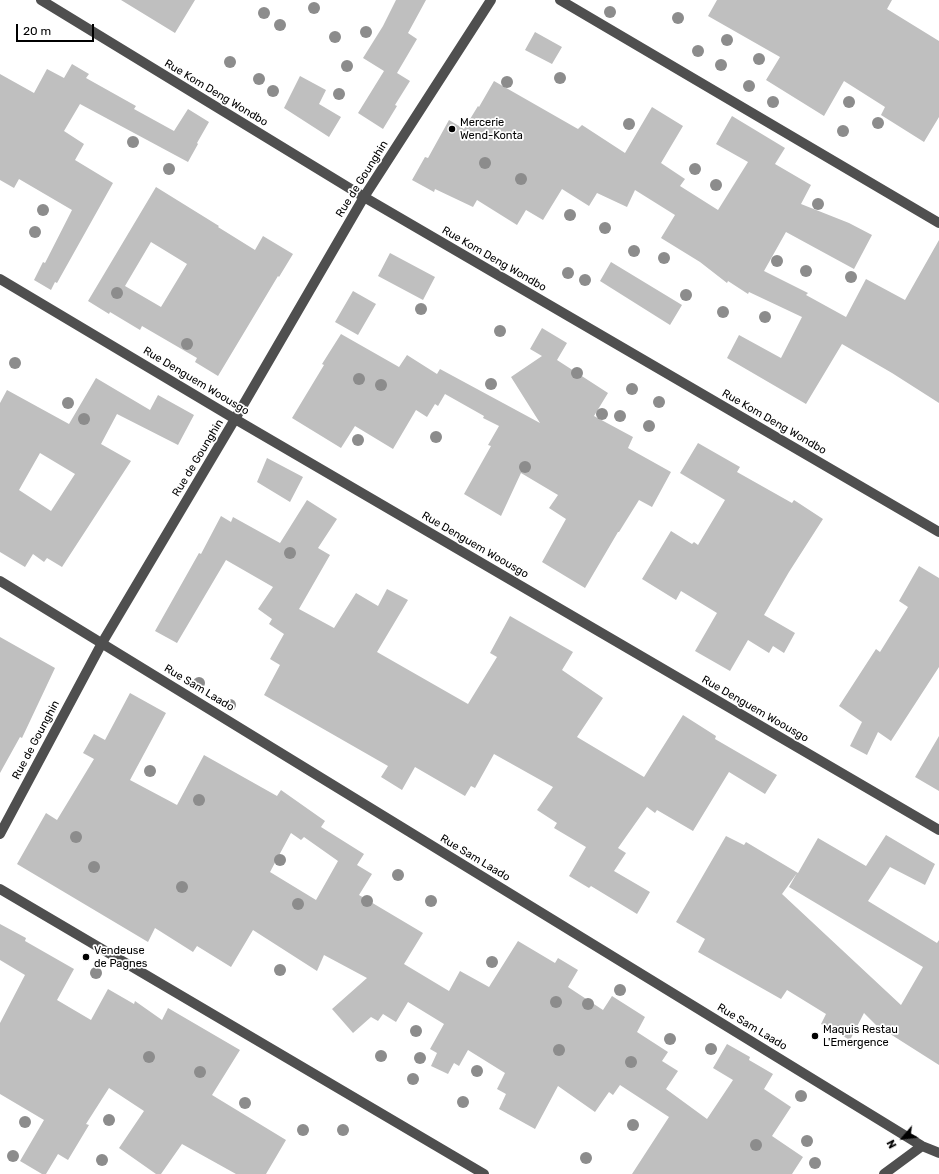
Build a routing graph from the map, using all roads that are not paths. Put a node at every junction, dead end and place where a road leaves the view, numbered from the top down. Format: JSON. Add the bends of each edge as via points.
{"nodes":[{"id":1,"x":41,"y":0,"type":"edge"},
{"id":2,"x":491,"y":0,"type":"edge"},
{"id":3,"x":560,"y":0,"type":"edge"},
{"id":4,"x":364,"y":197,"type":"junction"},
{"id":5,"x":939,"y":223,"type":"edge"},
{"id":6,"x":0,"y":279,"type":"edge"},
{"id":7,"x":235,"y":419,"type":"junction"},
{"id":8,"x":939,"y":532,"type":"edge"},
{"id":9,"x":0,"y":581,"type":"edge"},
{"id":10,"x":102,"y":643,"type":"junction"},
{"id":11,"x":939,"y":830,"type":"edge"},
{"id":12,"x":0,"y":834,"type":"edge"},
{"id":13,"x":0,"y":889,"type":"edge"},
{"id":14,"x":922,"y":1146,"type":"junction"},
{"id":15,"x":939,"y":1153,"type":"edge"},
{"id":16,"x":484,"y":1174,"type":"edge"},
{"id":17,"x":884,"y":1174,"type":"edge"}],
"edges":[{"from":1,"to":4,"type":"street","name":"Rue Kom Deng Wondbo"},
{"from":2,"to":4,"type":"street","name":"Rue de Gounghin"},
{"from":3,"to":5,"type":"street"},
{"from":4,"to":7,"type":"street","name":"Rue de Gounghin"},
{"from":4,"to":8,"type":"street","name":"Rue Kom Deng Wondbo"},
{"from":6,"to":7,"type":"street","name":"Rue Denguem Woousgo"},
{"from":7,"to":10,"type":"street","name":"Rue de Gounghin"},
{"from":7,"to":11,"type":"street","name":"Rue Denguem Woousgo"},
{"from":9,"to":10,"type":"street","name":"Rue Sam Laado"},
{"from":10,"to":12,"type":"street","name":"Rue de Gounghin"},
{"from":10,"to":14,"type":"street","name":"Rue Sam Laado"},
{"from":13,"to":16,"type":"street"},
{"from":14,"to":15,"type":"street","name":"Rue Sam Laado"},
{"from":14,"to":17,"type":"street"}]}
